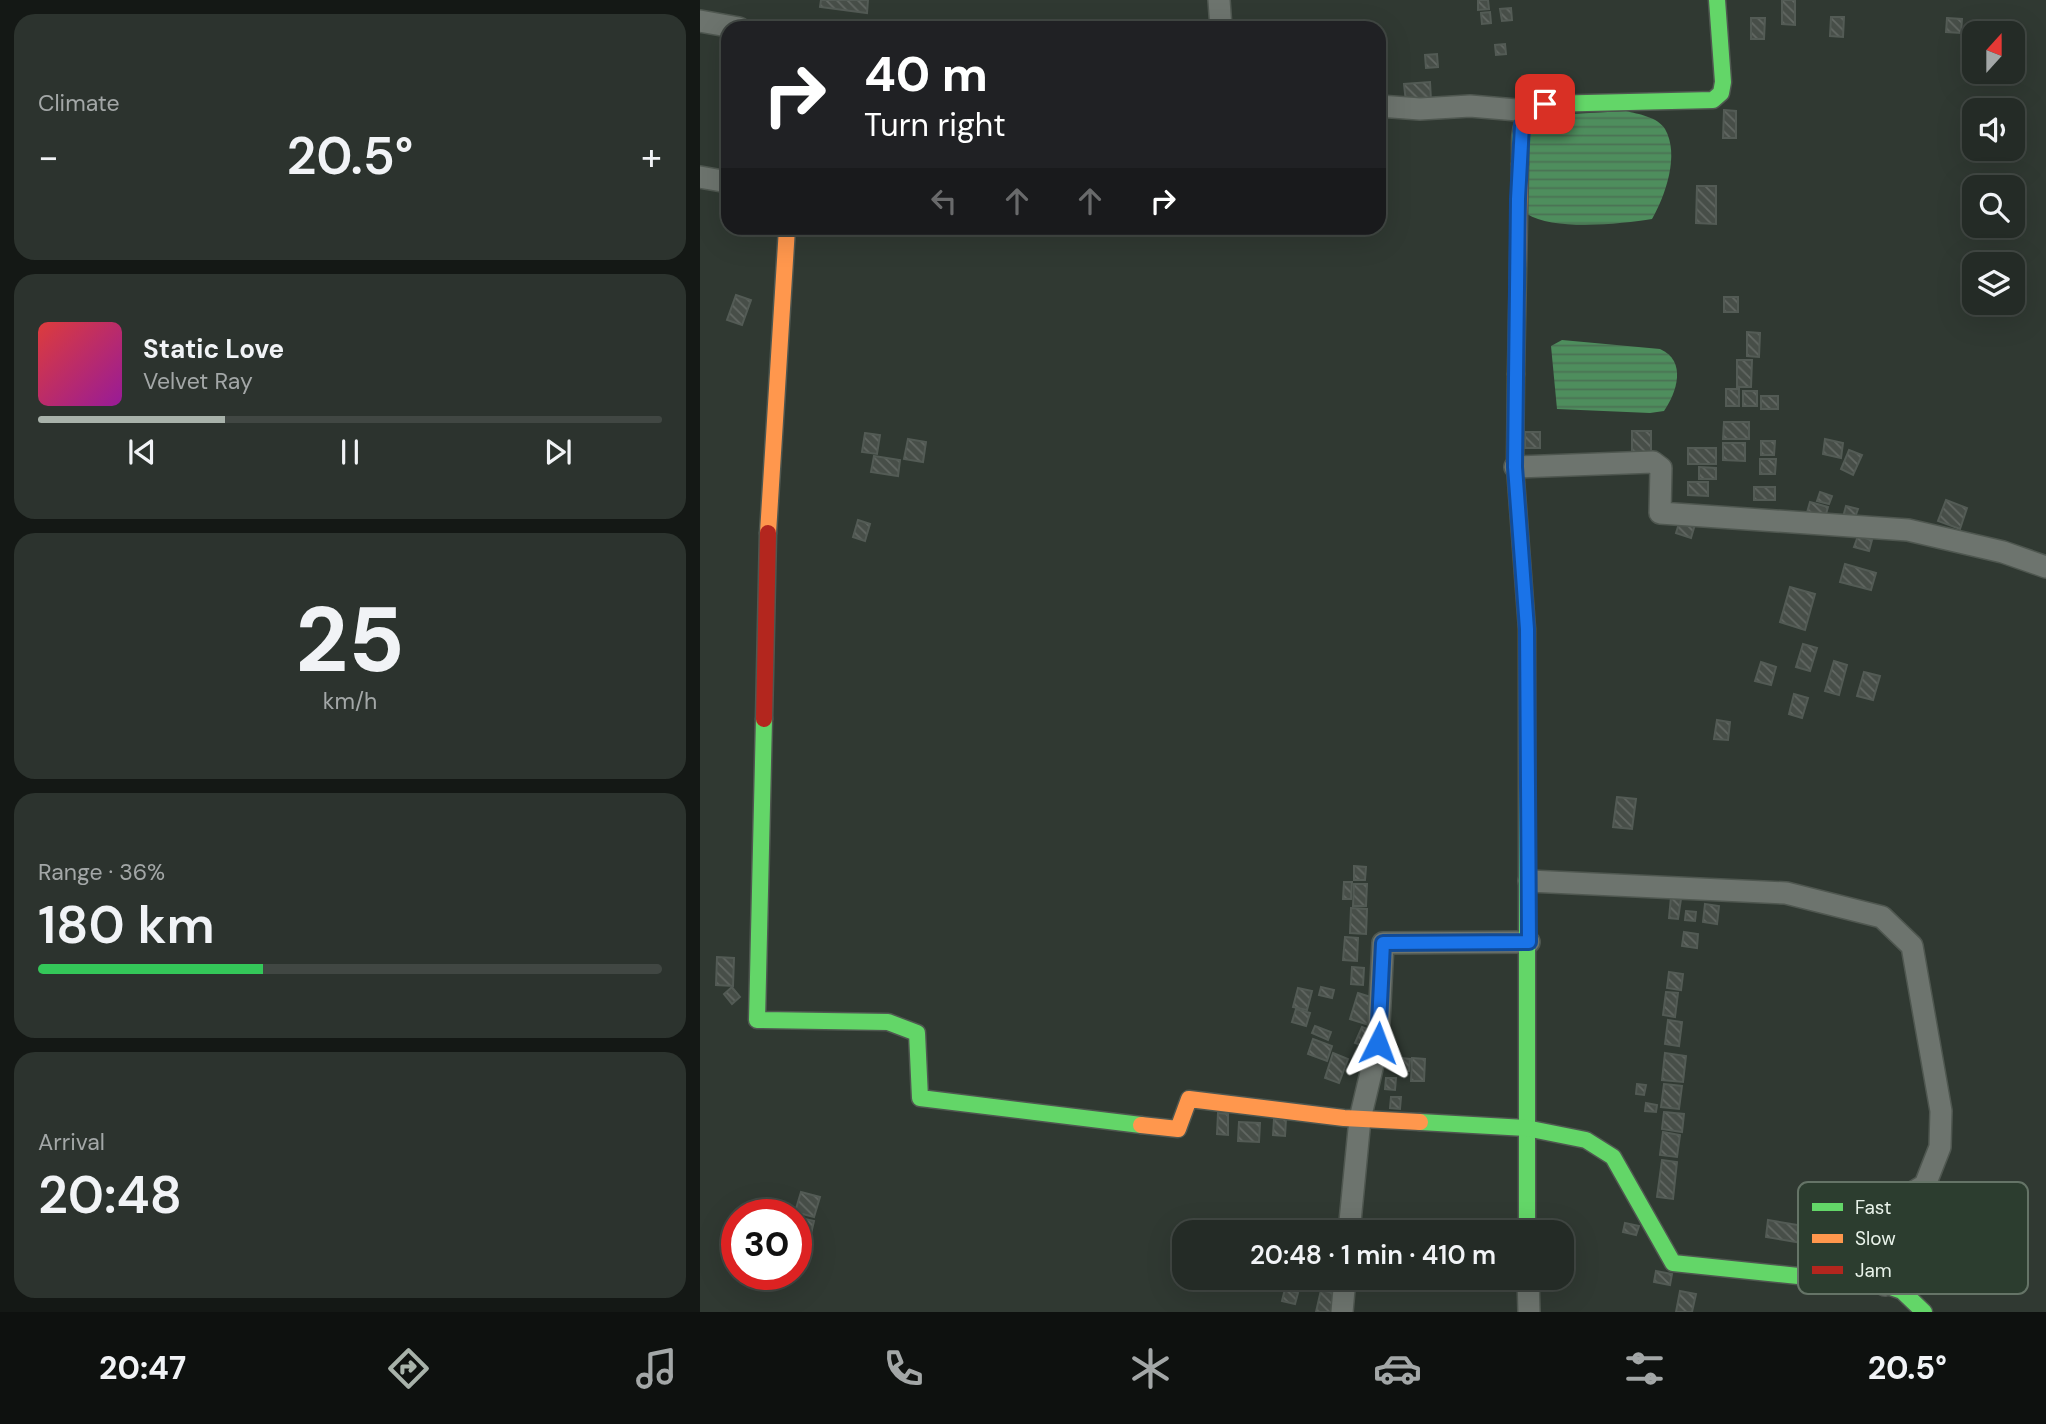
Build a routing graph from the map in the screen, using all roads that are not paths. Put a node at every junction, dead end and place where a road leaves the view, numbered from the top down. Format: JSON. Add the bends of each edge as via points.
{"nodes":[{"id":1,"x":1219,"y":0,"type":"edge"},
{"id":2,"x":1717,"y":0,"type":"edge"},
{"id":3,"x":700,"y":21,"type":"edge"},
{"id":4,"x":1220,"y":21,"type":"edge"},
{"id":5,"x":721,"y":25,"type":"edge"},
{"id":6,"x":1386,"y":107,"type":"edge"},
{"id":7,"x":1530,"y":111,"type":"junction"},
{"id":8,"x":700,"y":177,"type":"edge"},
{"id":9,"x":721,"y":181,"type":"edge"},
{"id":10,"x":786,"y":235,"type":"edge"},
{"id":11,"x":1515,"y":467,"type":"junction"},
{"id":12,"x":2046,"y":567,"type":"edge"},
{"id":13,"x":1529,"y":881,"type":"junction"},
{"id":14,"x":1529,"y":942,"type":"junction"},
{"id":15,"x":1360,"y":1118,"type":"junction"},
{"id":16,"x":1526,"y":1128,"type":"junction"},
{"id":17,"x":1926,"y":1182,"type":"edge"},
{"id":18,"x":1350,"y":1220,"type":"edge"},
{"id":19,"x":1527,"y":1220,"type":"edge"},
{"id":20,"x":1798,"y":1276,"type":"edge"},
{"id":21,"x":1344,"y":1290,"type":"edge"},
{"id":22,"x":1528,"y":1290,"type":"edge"},
{"id":23,"x":1905,"y":1294,"type":"edge"},
{"id":24,"x":1342,"y":1312,"type":"edge"},
{"id":25,"x":1528,"y":1312,"type":"edge"},
{"id":26,"x":1924,"y":1312,"type":"edge"}],
"edges":[{"from":1,"to":4,"type":"street"},
{"from":2,"to":7,"type":"street","via":[[1723,82],[1721,93],[1713,100],[1566,101]]},
{"from":3,"to":5,"type":"street"},
{"from":6,"to":7,"type":"street"},
{"from":7,"to":11,"type":"street","via":[[1522,125],[1518,199]]},
{"from":8,"to":9,"type":"street"},
{"from":10,"to":15,"type":"street","via":[[769,474],[757,1020],[888,1022],[916,1033],[920,1098],[1178,1129],[1189,1099]]},
{"from":11,"to":12,"type":"street","via":[[1653,462],[1661,468],[1660,513],[1908,530]]},
{"from":11,"to":13,"type":"street","via":[[1527,629]]},
{"from":13,"to":14,"type":"street"},
{"from":13,"to":17,"type":"street","via":[[1786,893],[1882,917],[1912,946],[1941,1111],[1940,1147]]},
{"from":14,"to":15,"type":"street","via":[[1383,943],[1378,1043]]},
{"from":14,"to":16,"type":"street"},
{"from":15,"to":16,"type":"street"},
{"from":15,"to":18,"type":"street"},
{"from":16,"to":19,"type":"street"},
{"from":16,"to":20,"type":"street","via":[[1586,1140],[1613,1157],[1673,1263]]},
{"from":21,"to":24,"type":"street"},
{"from":22,"to":25,"type":"street"},
{"from":23,"to":26,"type":"street"}]}
